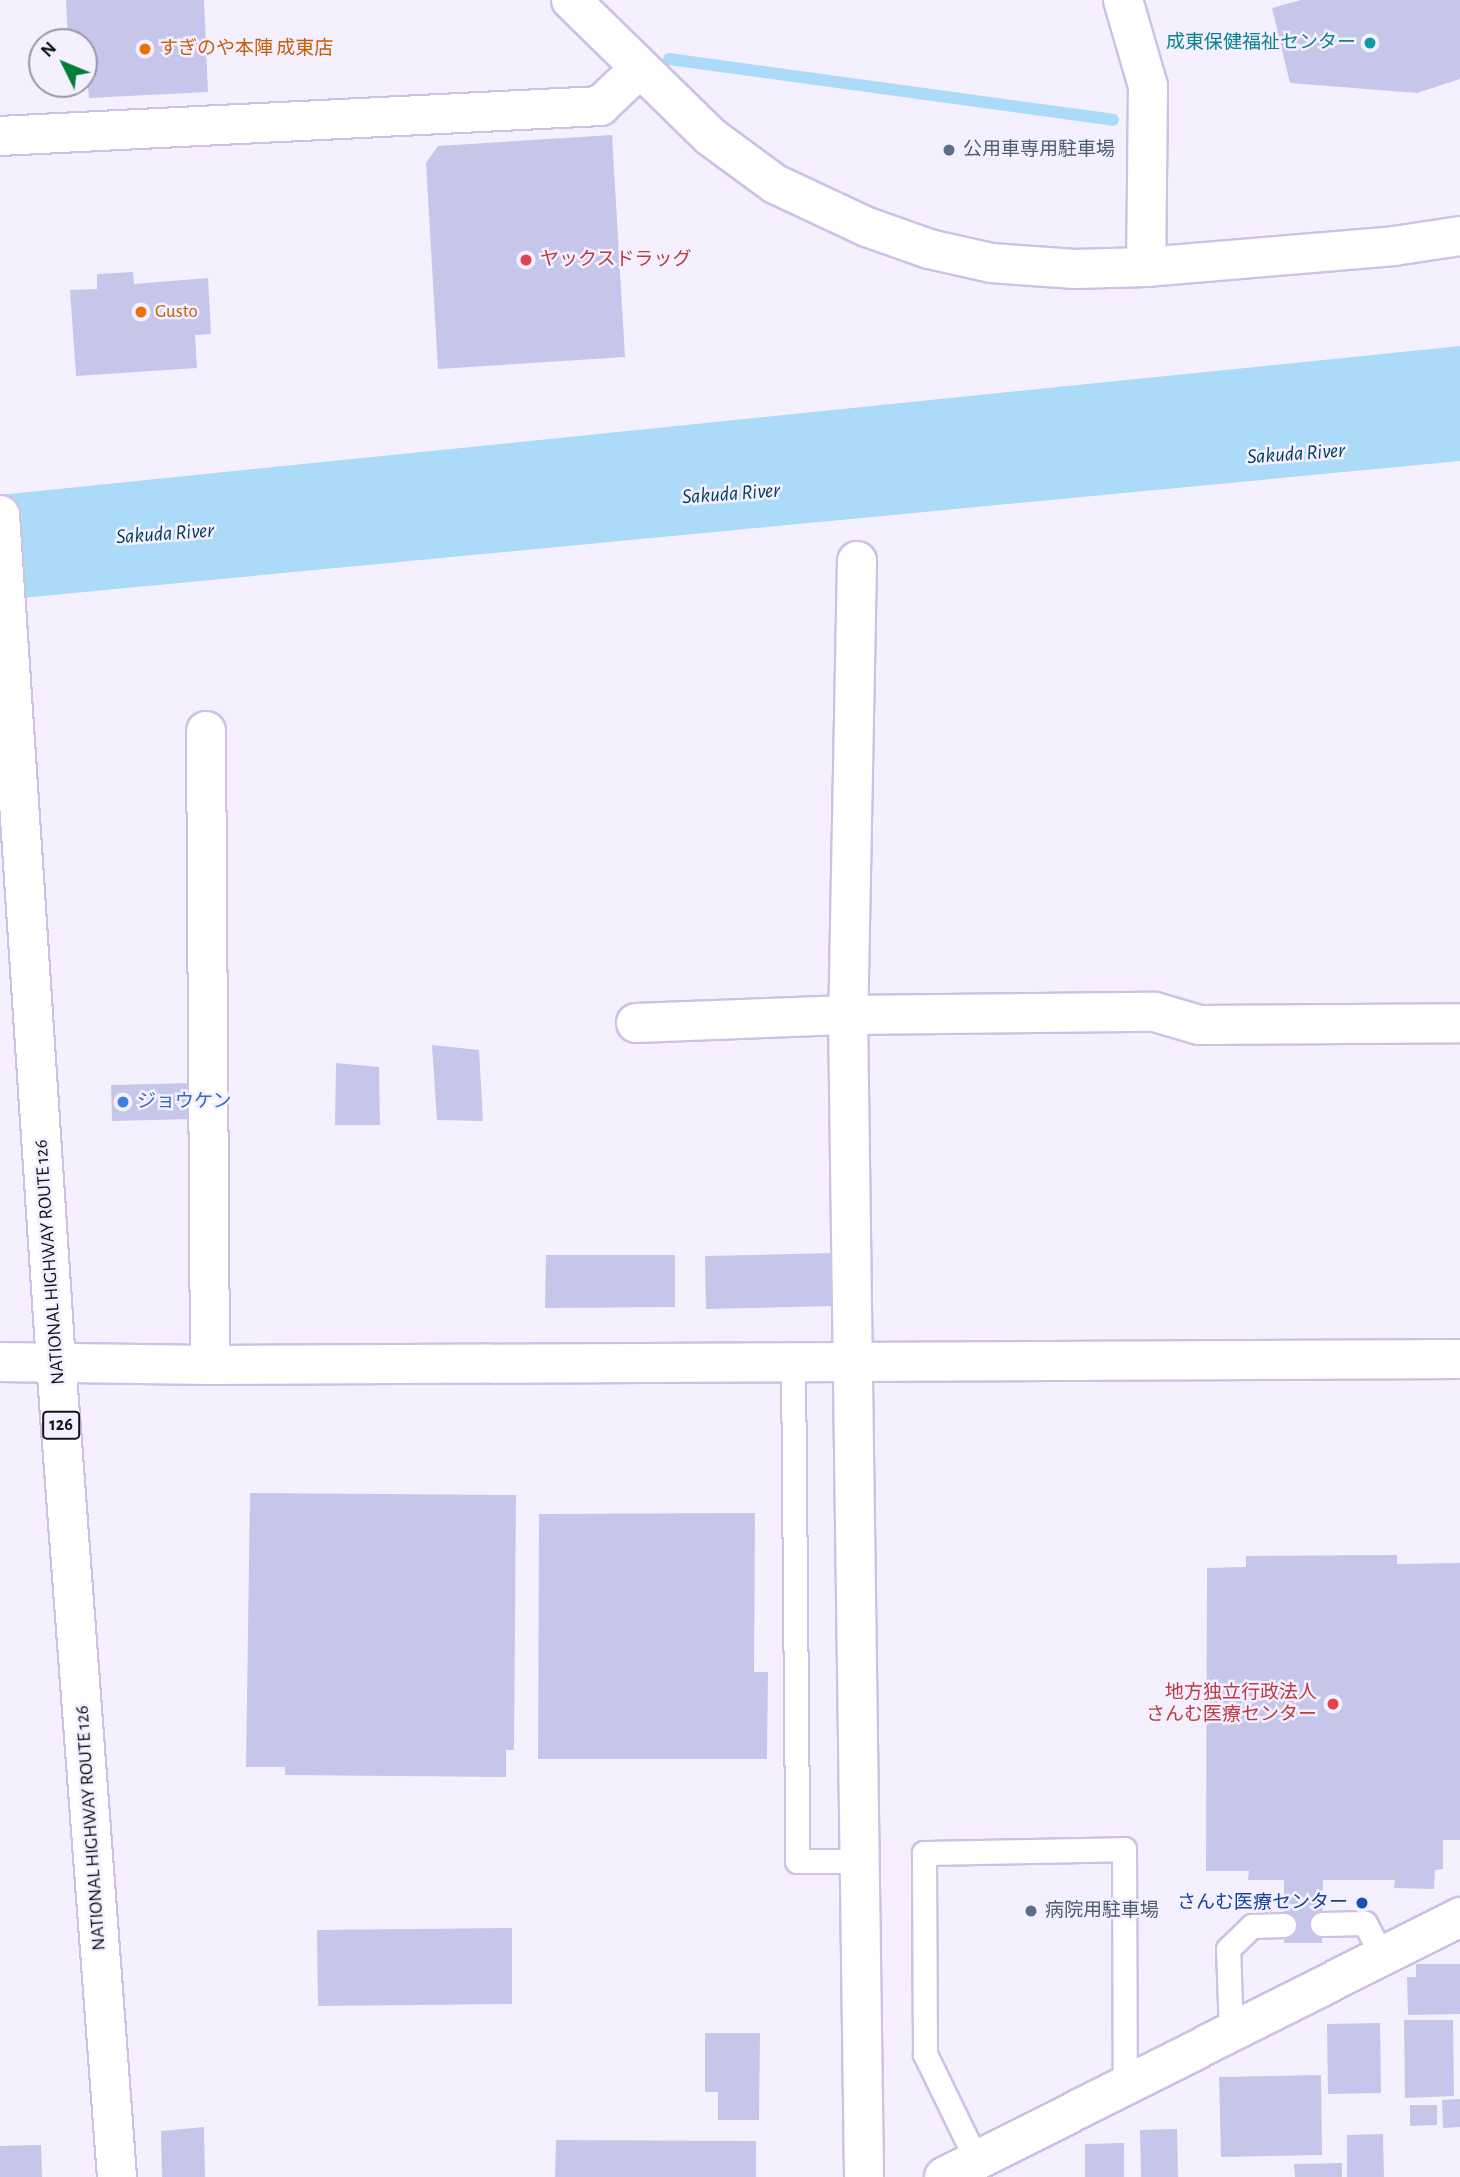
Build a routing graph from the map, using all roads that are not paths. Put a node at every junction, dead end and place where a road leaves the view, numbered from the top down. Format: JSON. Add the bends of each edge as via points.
{"nodes":[{"id":1,"x":1123,"y":0,"type":"edge"},
{"id":2,"x":574,"y":1,"type":"edge"},
{"id":3,"x":639,"y":69,"type":"junction"},
{"id":4,"x":0,"y":136,"type":"edge"},
{"id":5,"x":1460,"y":236,"type":"edge"},
{"id":6,"x":1146,"y":267,"type":"junction"},
{"id":7,"x":0,"y":515,"type":"edge"},
{"id":8,"x":857,"y":561,"type":"dead end"},
{"id":9,"x":205,"y":731,"type":"dead end"},
{"id":10,"x":848,"y":1015,"type":"junction"},
{"id":11,"x":636,"y":1023,"type":"dead end"},
{"id":12,"x":1460,"y":1023,"type":"edge"},
{"id":13,"x":1460,"y":1359,"type":"edge"},
{"id":14,"x":56,"y":1362,"type":"junction"},
{"id":15,"x":0,"y":1363,"type":"edge"},
{"id":16,"x":793,"y":1363,"type":"junction"},
{"id":17,"x":855,"y":1363,"type":"junction"},
{"id":18,"x":210,"y":1365,"type":"junction"},
{"id":19,"x":861,"y":1861,"type":"junction"},
{"id":20,"x":1460,"y":1917,"type":"edge"},
{"id":21,"x":1322,"y":1924,"type":"dead end"},
{"id":22,"x":1284,"y":1925,"type":"dead end"},
{"id":23,"x":1382,"y":1956,"type":"junction"},
{"id":24,"x":1231,"y":2032,"type":"junction"},
{"id":25,"x":1125,"y":2085,"type":"junction"},
{"id":26,"x":959,"y":2171,"type":"edge"},
{"id":27,"x":117,"y":2177,"type":"edge"},
{"id":28,"x":864,"y":2177,"type":"edge"}],
"edges":[{"from":1,"to":6,"type":"main road","via":[[1148,86]]},
{"from":2,"to":3,"type":"main road"},
{"from":3,"to":4,"type":"main road","via":[[600,106]]},
{"from":3,"to":6,"type":"main road","via":[[711,137],[775,184],[867,227],[929,249],[991,263],[1075,269]]},
{"from":5,"to":6,"type":"main road"},
{"from":7,"to":14,"type":"main road","name":"NATIONAL HIGHWAY ROUTE 126","number":"126"},
{"from":8,"to":10,"type":"main road"},
{"from":9,"to":18,"type":"main road"},
{"from":10,"to":11,"type":"main road"},
{"from":10,"to":12,"type":"main road","via":[[1155,1012],[1199,1025]]},
{"from":10,"to":17,"type":"main road"},
{"from":13,"to":17,"type":"main road"},
{"from":14,"to":15,"type":"main road"},
{"from":14,"to":18,"type":"main road"},
{"from":14,"to":27,"type":"main road","name":"NATIONAL HIGHWAY ROUTE 126","number":"126"},
{"from":16,"to":17,"type":"main road"},
{"from":16,"to":18,"type":"main road"},
{"from":16,"to":19,"type":"lane","via":[[797,1861]]},
{"from":17,"to":19,"type":"main road"},
{"from":19,"to":28,"type":"main road"},
{"from":20,"to":23,"type":"main road"},
{"from":21,"to":23,"type":"lane","via":[[1365,1923]]},
{"from":22,"to":24,"type":"lane","via":[[1252,1926],[1228,1949]]},
{"from":23,"to":24,"type":"main road"},
{"from":24,"to":25,"type":"main road"},
{"from":25,"to":26,"type":"main road"},
{"from":25,"to":26,"type":"lane","via":[[1124,1849],[924,1853],[925,2054]]}]}
